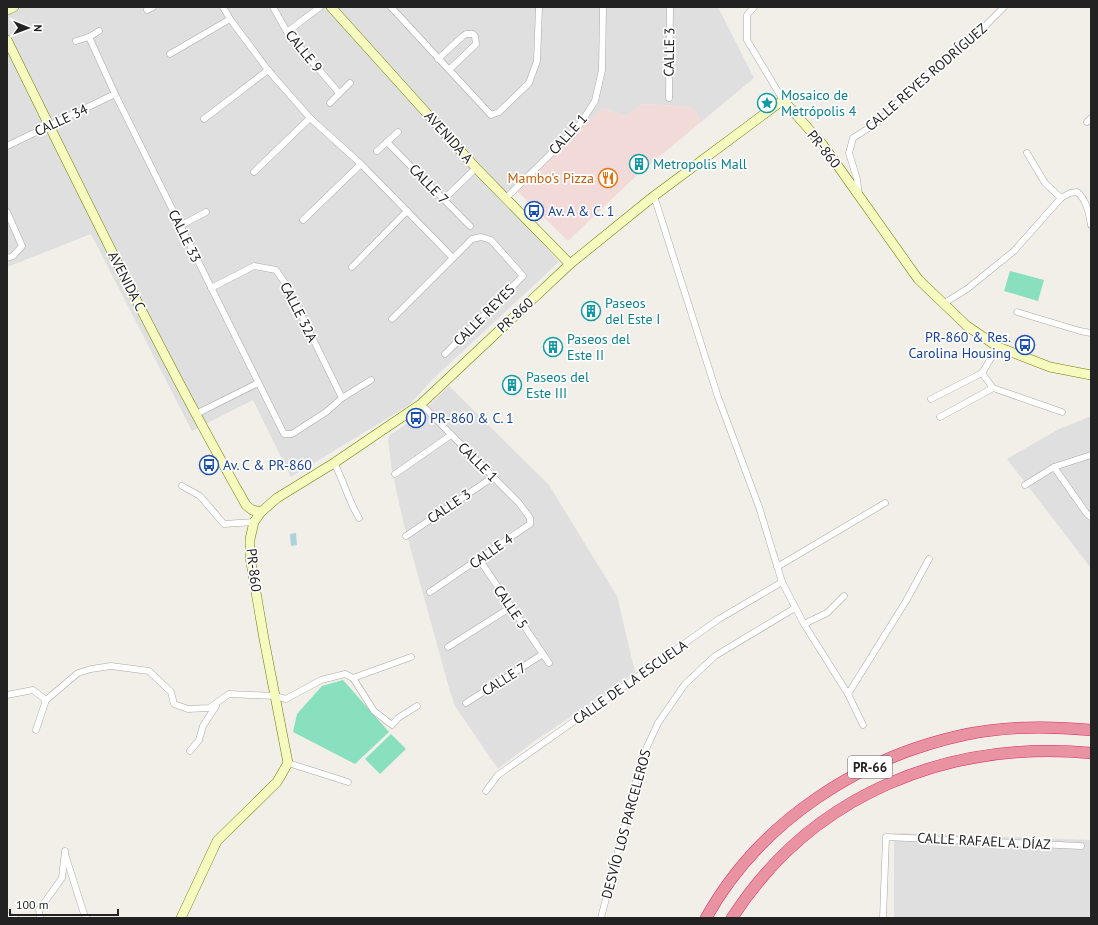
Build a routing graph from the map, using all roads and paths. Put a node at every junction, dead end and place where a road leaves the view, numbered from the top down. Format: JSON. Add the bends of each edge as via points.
{"nodes":[{"id":1,"x":14,"y":7,"type":"edge"},
{"id":2,"x":223,"y":7,"type":"edge"},
{"id":3,"x":273,"y":7,"type":"edge"},
{"id":4,"x":320,"y":7,"type":"edge"},
{"id":5,"x":331,"y":7,"type":"edge"},
{"id":6,"x":391,"y":7,"type":"edge"},
{"id":7,"x":539,"y":7,"type":"edge"},
{"id":8,"x":604,"y":7,"type":"edge"},
{"id":9,"x":670,"y":7,"type":"edge"},
{"id":10,"x":754,"y":7,"type":"edge"},
{"id":11,"x":1004,"y":7,"type":"edge"},
{"id":12,"x":7,"y":10,"type":"edge"},
{"id":13,"x":230,"y":19,"type":"junction"},
{"id":14,"x":99,"y":31,"type":"dead end"},
{"id":15,"x":287,"y":32,"type":"junction"},
{"id":16,"x":89,"y":37,"type":"junction"},
{"id":17,"x":7,"y":40,"type":"edge"},
{"id":18,"x":76,"y":41,"type":"dead end"},
{"id":19,"x":170,"y":54,"type":"dead end"},
{"id":20,"x":438,"y":59,"type":"junction"},
{"id":21,"x":268,"y":70,"type":"junction"},
{"id":22,"x":449,"y":70,"type":"junction"},
{"id":23,"x":350,"y":83,"type":"dead end"},
{"id":24,"x":339,"y":93,"type":"junction"},
{"id":25,"x":115,"y":94,"type":"junction"},
{"id":26,"x":669,"y":98,"type":"dead end"},
{"id":27,"x":783,"y":100,"type":"junction"},
{"id":28,"x":330,"y":103,"type":"dead end"},
{"id":29,"x":310,"y":118,"type":"junction"},
{"id":30,"x":204,"y":119,"type":"dead end"},
{"id":31,"x":49,"y":125,"type":"junction"},
{"id":32,"x":398,"y":132,"type":"dead end"},
{"id":33,"x":388,"y":142,"type":"junction"},
{"id":34,"x":7,"y":146,"type":"edge"},
{"id":35,"x":377,"y":151,"type":"dead end"},
{"id":36,"x":1027,"y":154,"type":"dead end"},
{"id":37,"x":361,"y":164,"type":"junction"},
{"id":38,"x":476,"y":168,"type":"junction"},
{"id":39,"x":254,"y":172,"type":"dead end"},
{"id":40,"x":859,"y":195,"type":"junction"},
{"id":41,"x":654,"y":196,"type":"junction"},
{"id":42,"x":506,"y":198,"type":"junction"},
{"id":43,"x":1061,"y":198,"type":"junction"},
{"id":44,"x":444,"y":199,"type":"junction"},
{"id":45,"x":407,"y":211,"type":"junction"},
{"id":46,"x":7,"y":212,"type":"edge"},
{"id":47,"x":206,"y":212,"type":"dead end"},
{"id":48,"x":303,"y":220,"type":"dead end"},
{"id":49,"x":1091,"y":225,"type":"edge"},
{"id":50,"x":180,"y":226,"type":"junction"},
{"id":51,"x":470,"y":226,"type":"dead end"},
{"id":52,"x":7,"y":258,"type":"edge"},
{"id":53,"x":453,"y":258,"type":"junction"},
{"id":54,"x":570,"y":264,"type":"junction"},
{"id":55,"x":352,"y":266,"type":"dead end"},
{"id":56,"x":210,"y":288,"type":"junction"},
{"id":57,"x":943,"y":304,"type":"junction"},
{"id":58,"x":1017,"y":312,"type":"dead end"},
{"id":59,"x":392,"y":319,"type":"dead end"},
{"id":60,"x":1091,"y":333,"type":"edge"},
{"id":61,"x":998,"y":347,"type":"junction"},
{"id":62,"x":445,"y":354,"type":"dead end"},
{"id":63,"x":982,"y":373,"type":"junction"},
{"id":64,"x":1091,"y":375,"type":"edge"},
{"id":65,"x":371,"y":380,"type":"dead end"},
{"id":66,"x":258,"y":383,"type":"junction"},
{"id":67,"x":993,"y":388,"type":"junction"},
{"id":68,"x":342,"y":398,"type":"junction"},
{"id":69,"x":931,"y":399,"type":"dead end"},
{"id":70,"x":421,"y":404,"type":"junction"},
{"id":71,"x":1062,"y":412,"type":"dead end"},
{"id":72,"x":196,"y":414,"type":"junction"},
{"id":73,"x":940,"y":416,"type":"dead end"},
{"id":74,"x":451,"y":435,"type":"junction"},
{"id":75,"x":1091,"y":455,"type":"edge"},
{"id":76,"x":334,"y":463,"type":"junction"},
{"id":77,"x":1054,"y":467,"type":"junction"},
{"id":78,"x":395,"y":474,"type":"dead end"},
{"id":79,"x":493,"y":477,"type":"junction"},
{"id":80,"x":1025,"y":485,"type":"dead end"},
{"id":81,"x":182,"y":486,"type":"dead end"},
{"id":82,"x":519,"y":503,"type":"joint"},
{"id":83,"x":885,"y":503,"type":"dead end"},
{"id":84,"x":261,"y":512,"type":"junction"},
{"id":85,"x":1091,"y":517,"type":"edge"},
{"id":86,"x":359,"y":518,"type":"dead end"},
{"id":87,"x":254,"y":522,"type":"junction"},
{"id":88,"x":406,"y":536,"type":"dead end"},
{"id":89,"x":479,"y":559,"type":"junction"},
{"id":90,"x":929,"y":560,"type":"dead end"},
{"id":91,"x":777,"y":567,"type":"junction"},
{"id":92,"x":782,"y":582,"type":"junction"},
{"id":93,"x":430,"y":592,"type":"dead end"},
{"id":94,"x":844,"y":596,"type":"dead end"},
{"id":95,"x":511,"y":606,"type":"junction"},
{"id":96,"x":795,"y":608,"type":"junction"},
{"id":97,"x":804,"y":624,"type":"junction"},
{"id":98,"x":448,"y":647,"type":"dead end"},
{"id":99,"x":543,"y":654,"type":"junction"},
{"id":100,"x":411,"y":657,"type":"dead end"},
{"id":101,"x":549,"y":663,"type":"dead end"},
{"id":102,"x":353,"y":678,"type":"junction"},
{"id":103,"x":848,"y":694,"type":"junction"},
{"id":104,"x":7,"y":695,"type":"edge"},
{"id":105,"x":275,"y":696,"type":"junction"},
{"id":106,"x":46,"y":700,"type":"junction"},
{"id":107,"x":220,"y":700,"type":"junction"},
{"id":108,"x":466,"y":703,"type":"dead end"},
{"id":109,"x":417,"y":706,"type":"dead end"},
{"id":110,"x":863,"y":725,"type":"dead end"},
{"id":111,"x":36,"y":730,"type":"dead end"},
{"id":112,"x":1091,"y":730,"type":"edge"},
{"id":113,"x":190,"y":751,"type":"dead end"},
{"id":114,"x":1091,"y":752,"type":"edge"},
{"id":115,"x":288,"y":763,"type":"junction"},
{"id":116,"x":348,"y":782,"type":"dead end"},
{"id":117,"x":486,"y":791,"type":"dead end"},
{"id":118,"x":1081,"y":846,"type":"dead end"},
{"id":119,"x":7,"y":916,"type":"edge"},
{"id":120,"x":15,"y":918,"type":"edge"},
{"id":121,"x":40,"y":918,"type":"edge"},
{"id":122,"x":87,"y":918,"type":"edge"},
{"id":123,"x":180,"y":918,"type":"edge"},
{"id":124,"x":601,"y":918,"type":"edge"},
{"id":125,"x":706,"y":918,"type":"edge"},
{"id":126,"x":732,"y":918,"type":"edge"},
{"id":127,"x":883,"y":918,"type":"edge"}],
"edges":[{"from":1,"to":12,"type":"street"},
{"from":2,"to":13,"type":"street"},
{"from":3,"to":15,"type":"street","name":"CALLE 9"},
{"from":4,"to":15,"type":"street"},
{"from":5,"to":38,"type":"street","name":"AVENIDA A"},
{"from":6,"to":20,"type":"street"},
{"from":7,"to":22,"type":"street","via":[[537,61],[529,83],[499,112],[491,115]]},
{"from":8,"to":42,"type":"street","name":"CALLE 1","via":[[602,70],[595,101],[578,127]]},
{"from":9,"to":26,"type":"street","name":"CALLE 3"},
{"from":10,"to":27,"type":"street","via":[[747,15],[747,40]]},
{"from":11,"to":40,"type":"street","name":"CALLE REYES RODRÍGUEZ","via":[[982,29],[920,80],[880,120],[853,138],[849,152]]},
{"from":13,"to":19,"type":"street"},
{"from":13,"to":21,"type":"street"},
{"from":14,"to":16,"type":"street"},
{"from":15,"to":24,"type":"street","name":"CALLE 9"},
{"from":16,"to":18,"type":"street"},
{"from":16,"to":25,"type":"street","name":"CALLE 33"},
{"from":17,"to":31,"type":"street","name":"AVENIDA C"},
{"from":20,"to":22,"type":"street"},
{"from":20,"to":22,"type":"street","via":[[463,36],[473,34],[476,44]]},
{"from":21,"to":29,"type":"street"},
{"from":21,"to":30,"type":"street"},
{"from":23,"to":24,"type":"street"},
{"from":24,"to":28,"type":"street"},
{"from":25,"to":31,"type":"street","name":"CALLE 34"},
{"from":25,"to":50,"type":"street","name":"CALLE 33"},
{"from":27,"to":40,"type":"street","name":"PR-860","number":"PR-860","via":[[823,145]]},
{"from":27,"to":41,"type":"street","name":"PR-860","number":"PR-860"},
{"from":29,"to":37,"type":"street"},
{"from":29,"to":39,"type":"street"},
{"from":31,"to":34,"type":"street","name":"CALLE 34"},
{"from":31,"to":72,"type":"street","name":"AVENIDA C"},
{"from":32,"to":33,"type":"street"},
{"from":33,"to":35,"type":"street"},
{"from":33,"to":44,"type":"street","name":"CALLE 7"},
{"from":36,"to":43,"type":"street","via":[[1045,183]]},
{"from":37,"to":45,"type":"street"},
{"from":37,"to":48,"type":"street"},
{"from":38,"to":42,"type":"street","name":"AVENIDA A"},
{"from":38,"to":44,"type":"street"},
{"from":40,"to":57,"type":"street","name":"PR-860","number":"PR-860","via":[[918,279]]},
{"from":41,"to":54,"type":"street","name":"PR-860","number":"PR-860"},
{"from":41,"to":91,"type":"street","via":[[718,397],[759,507]]},
{"from":42,"to":54,"type":"street","name":"AVENIDA A"},
{"from":43,"to":49,"type":"street","via":[[1073,192],[1080,194],[1087,206]]},
{"from":43,"to":57,"type":"street","via":[[1014,251],[967,289]]},
{"from":44,"to":51,"type":"street","name":"CALLE 7"},
{"from":45,"to":53,"type":"street"},
{"from":45,"to":55,"type":"street"},
{"from":46,"to":52,"type":"street","via":[[22,246],[13,256]]},
{"from":47,"to":50,"type":"street"},
{"from":50,"to":56,"type":"street","name":"CALLE 33"},
{"from":53,"to":59,"type":"street"},
{"from":53,"to":62,"type":"street","name":"CALLE REYES","via":[[472,239],[480,237],[491,240],[524,276]]},
{"from":54,"to":70,"type":"street","name":"PR-860","number":"PR-860"},
{"from":56,"to":66,"type":"street","name":"CALLE 33"},
{"from":56,"to":68,"type":"street","name":"CALLE 32A","via":[[254,266],[276,270],[288,286]]},
{"from":57,"to":61,"type":"street","name":"PR-860","number":"PR-860","via":[[966,326]]},
{"from":58,"to":60,"type":"street"},
{"from":61,"to":63,"type":"street"},
{"from":61,"to":64,"type":"street","name":"PR-860","number":"PR-860","via":[[1050,367]]},
{"from":63,"to":67,"type":"street"},
{"from":63,"to":69,"type":"street"},
{"from":65,"to":68,"type":"street"},
{"from":66,"to":68,"type":"street","name":"CALLE 33","via":[[284,434],[292,434],[321,416]]},
{"from":66,"to":72,"type":"street"},
{"from":67,"to":71,"type":"street"},
{"from":67,"to":73,"type":"street"},
{"from":70,"to":74,"type":"street","name":"CALLE 1"},
{"from":70,"to":76,"type":"street","name":"PR-860","number":"PR-860"},
{"from":72,"to":84,"type":"street","name":"AVENIDA C","via":[[246,505]]},
{"from":74,"to":78,"type":"street"},
{"from":74,"to":79,"type":"street","name":"CALLE 1"},
{"from":75,"to":77,"type":"street"},
{"from":76,"to":84,"type":"street","name":"PR-860","number":"PR-860","via":[[277,498]]},
{"from":76,"to":86,"type":"street"},
{"from":77,"to":80,"type":"street"},
{"from":77,"to":85,"type":"street"},
{"from":79,"to":82,"type":"street","name":"CALLE 1"},
{"from":79,"to":88,"type":"street","name":"CALLE 3"},
{"from":81,"to":87,"type":"street","via":[[200,496],[224,524]]},
{"from":82,"to":89,"type":"street","name":"CALLE 4","via":[[530,518],[530,524]]},
{"from":83,"to":91,"type":"street"},
{"from":84,"to":87,"type":"street","name":"PR-860","number":"PR-860"},
{"from":87,"to":105,"type":"street","name":"PR-860","number":"PR-860","via":[[250,556]]},
{"from":89,"to":93,"type":"street","name":"CALLE 4"},
{"from":89,"to":95,"type":"street","name":"CALLE 5"},
{"from":90,"to":103,"type":"street"},
{"from":91,"to":92,"type":"street"},
{"from":92,"to":96,"type":"street"},
{"from":92,"to":117,"type":"street","name":"CALLE DE LA ESCUELA","via":[[719,619],[498,775]]},
{"from":94,"to":97,"type":"street","via":[[827,613]]},
{"from":95,"to":98,"type":"street"},
{"from":95,"to":99,"type":"street","name":"CALLE 5"},
{"from":96,"to":97,"type":"street"},
{"from":96,"to":124,"type":"street","name":"DESVÍO LOS PARCELEROS","via":[[715,656],[685,684],[658,723],[637,776]]},
{"from":97,"to":103,"type":"street"},
{"from":99,"to":101,"type":"street","name":"CALLE 5"},
{"from":99,"to":108,"type":"street","name":"CALLE 7"},
{"from":100,"to":102,"type":"street"},
{"from":102,"to":105,"type":"street","via":[[345,674],[321,680],[286,699]]},
{"from":102,"to":109,"type":"street","via":[[374,711],[392,725]]},
{"from":103,"to":110,"type":"street"},
{"from":104,"to":106,"type":"street","via":[[33,690]]},
{"from":105,"to":107,"type":"street","via":[[229,694]]},
{"from":105,"to":115,"type":"street","name":"PR-860","number":"PR-860"},
{"from":106,"to":107,"type":"street","via":[[78,673],[111,666],[149,671],[171,692],[174,704],[188,709],[209,708]]},
{"from":106,"to":111,"type":"street"},
{"from":107,"to":113,"type":"street","via":[[203,726],[199,740]]},
{"from":112,"to":125,"type":"highway","number":"PR-66","via":[[1037,727],[968,734],[910,750],[864,769],[819,796],[777,830],[740,869]]},
{"from":114,"to":126,"type":"highway","number":"PR-66","via":[[1019,752],[963,760],[899,778],[839,809],[800,840],[764,876]]},
{"from":115,"to":116,"type":"street"},
{"from":115,"to":123,"type":"street","via":[[277,782],[217,841]]},
{"from":118,"to":127,"type":"street","name":"CALLE RAFAEL A. DÍAZ","via":[[886,837]]},
{"from":119,"to":120,"type":"street"},
{"from":121,"to":122,"type":"street","via":[[39,910],[62,878],[65,851]]}]}
